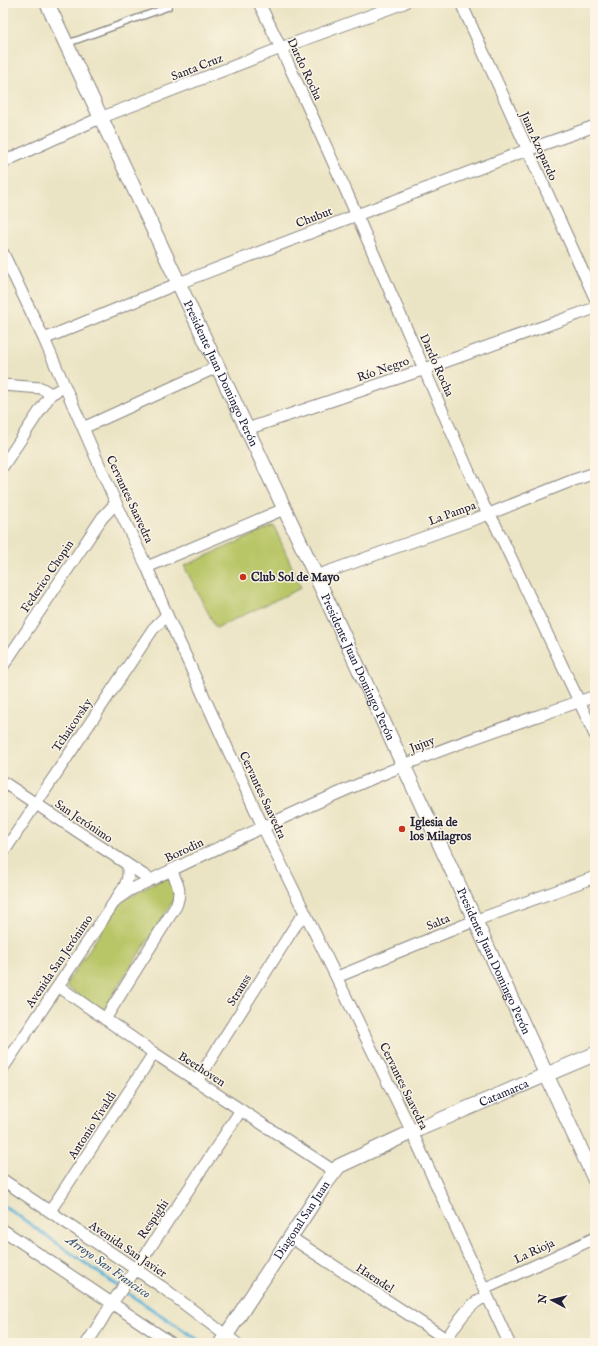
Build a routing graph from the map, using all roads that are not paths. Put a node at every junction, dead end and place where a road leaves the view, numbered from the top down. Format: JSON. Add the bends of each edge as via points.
{"nodes":[{"id":1,"x":47,"y":3,"type":"edge"},
{"id":2,"x":259,"y":3,"type":"edge"},
{"id":3,"x":404,"y":3,"type":"edge"},
{"id":4,"x":461,"y":3,"type":"edge"},
{"id":5,"x":168,"y":7,"type":"dead end"},
{"id":6,"x":66,"y":44,"type":"junction"},
{"id":7,"x":282,"y":48,"type":"junction"},
{"id":8,"x":100,"y":118,"type":"junction"},
{"id":9,"x":595,"y":126,"type":"edge"},
{"id":10,"x":527,"y":150,"type":"junction"},
{"id":11,"x":3,"y":162,"type":"edge"},
{"id":12,"x":357,"y":215,"type":"junction"},
{"id":13,"x":3,"y":253,"type":"edge"},
{"id":14,"x":178,"y":283,"type":"junction"},
{"id":15,"x":595,"y":298,"type":"edge"},
{"id":16,"x":595,"y":308,"type":"edge"},
{"id":17,"x":44,"y":339,"type":"junction"},
{"id":18,"x":217,"y":367,"type":"junction"},
{"id":19,"x":425,"y":369,"type":"junction"},
{"id":20,"x":3,"y":385,"type":"edge"},
{"id":21,"x":64,"y":387,"type":"junction"},
{"id":22,"x":51,"y":394,"type":"junction"},
{"id":23,"x":83,"y":428,"type":"junction"},
{"id":24,"x":247,"y":429,"type":"junction"},
{"id":25,"x":3,"y":466,"type":"edge"},
{"id":26,"x":595,"y":473,"type":"edge"},
{"id":27,"x":116,"y":503,"type":"junction"},
{"id":28,"x":284,"y":509,"type":"junction"},
{"id":29,"x":489,"y":514,"type":"junction"},
{"id":30,"x":147,"y":567,"type":"junction"},
{"id":31,"x":316,"y":576,"type":"junction"},
{"id":32,"x":167,"y":615,"type":"junction"},
{"id":33,"x":3,"y":666,"type":"edge"},
{"id":34,"x":595,"y":696,"type":"edge"},
{"id":35,"x":579,"y":701,"type":"junction"},
{"id":36,"x":595,"y":735,"type":"edge"},
{"id":37,"x":403,"y":765,"type":"junction"},
{"id":38,"x":3,"y":782,"type":"edge"},
{"id":39,"x":36,"y":804,"type":"junction"},
{"id":40,"x":263,"y":827,"type":"junction"},
{"id":41,"x":3,"y":853,"type":"edge"},
{"id":42,"x":128,"y":866,"type":"junction"},
{"id":43,"x":171,"y":870,"type":"junction"},
{"id":44,"x":595,"y":877,"type":"edge"},
{"id":45,"x":151,"y":880,"type":"junction"},
{"id":46,"x":117,"y":899,"type":"junction"},
{"id":47,"x":306,"y":914,"type":"junction"},
{"id":48,"x":474,"y":921,"type":"junction"},
{"id":49,"x":338,"y":977,"type":"junction"},
{"id":50,"x":58,"y":986,"type":"junction"},
{"id":51,"x":105,"y":1019,"type":"junction"},
{"id":52,"x":154,"y":1053,"type":"junction"},
{"id":53,"x":595,"y":1054,"type":"edge"},
{"id":54,"x":3,"y":1068,"type":"edge"},
{"id":55,"x":545,"y":1074,"type":"junction"},
{"id":56,"x":197,"y":1080,"type":"junction"},
{"id":57,"x":241,"y":1110,"type":"junction"},
{"id":58,"x":412,"y":1132,"type":"junction"},
{"id":59,"x":334,"y":1171,"type":"junction"},
{"id":60,"x":3,"y":1180,"type":"edge"},
{"id":61,"x":595,"y":1180,"type":"edge"},
{"id":62,"x":50,"y":1211,"type":"junction"},
{"id":63,"x":3,"y":1230,"type":"edge"},
{"id":64,"x":290,"y":1238,"type":"junction"},
{"id":65,"x":595,"y":1238,"type":"edge"},
{"id":66,"x":136,"y":1269,"type":"junction"},
{"id":67,"x":486,"y":1292,"type":"junction"},
{"id":68,"x":113,"y":1300,"type":"junction"},
{"id":69,"x":226,"y":1341,"type":"edge"},
{"id":70,"x":445,"y":1341,"type":"edge"},
{"id":71,"x":87,"y":1343,"type":"edge"},
{"id":72,"x":171,"y":1343,"type":"edge"},
{"id":73,"x":509,"y":1343,"type":"edge"}],
"edges":[{"from":1,"to":6,"type":"street","name":"Presidente Juan Domingo Perón"},
{"from":2,"to":7,"type":"street","name":"Dardo Rocha"},
{"from":3,"to":7,"type":"street","name":"Santa Cruz"},
{"from":4,"to":10,"type":"street","name":"Juan Azopardo"},
{"from":5,"to":6,"type":"lane"},
{"from":6,"to":8,"type":"street","name":"Presidente Juan Domingo Perón"},
{"from":7,"to":8,"type":"street","name":"Santa Cruz"},
{"from":7,"to":12,"type":"street","name":"Dardo Rocha"},
{"from":8,"to":11,"type":"street","name":"Santa Cruz"},
{"from":8,"to":14,"type":"street","name":"Presidente Juan Domingo Perón"},
{"from":9,"to":10,"type":"street","name":"Chubut"},
{"from":10,"to":12,"type":"street","name":"Chubut"},
{"from":10,"to":15,"type":"street","name":"Juan Azopardo"},
{"from":12,"to":14,"type":"street","name":"Chubut"},
{"from":12,"to":19,"type":"street","name":"Dardo Rocha"},
{"from":13,"to":17,"type":"street","name":"Cervantes Saavedra"},
{"from":14,"to":17,"type":"street","name":"Chubut"},
{"from":14,"to":18,"type":"street","name":"Presidente Juan Domingo Perón"},
{"from":16,"to":19,"type":"street","name":"Río Negro"},
{"from":17,"to":21,"type":"street","name":"Cervantes Saavedra"},
{"from":18,"to":23,"type":"street"},
{"from":18,"to":24,"type":"street","name":"Presidente Juan Domingo Perón"},
{"from":19,"to":24,"type":"street","name":"Río Negro"},
{"from":19,"to":29,"type":"street","name":"Dardo Rocha"},
{"from":20,"to":22,"type":"street","via":[[41,388]]},
{"from":21,"to":22,"type":"street"},
{"from":21,"to":23,"type":"street","name":"Cervantes Saavedra"},
{"from":22,"to":25,"type":"street"},
{"from":23,"to":27,"type":"street","name":"Cervantes Saavedra"},
{"from":24,"to":28,"type":"street","name":"Presidente Juan Domingo Perón"},
{"from":26,"to":29,"type":"street","name":"La Pampa"},
{"from":27,"to":30,"type":"street","name":"Cervantes Saavedra"},
{"from":27,"to":33,"type":"street","name":"Federico Chopin","via":[[102,518]]},
{"from":28,"to":30,"type":"street"},
{"from":28,"to":31,"type":"street","name":"Presidente Juan Domingo Perón"},
{"from":29,"to":31,"type":"street","name":"La Pampa"},
{"from":29,"to":35,"type":"street","name":"Dardo Rocha"},
{"from":30,"to":32,"type":"street","name":"Cervantes Saavedra"},
{"from":31,"to":37,"type":"street","name":"Presidente Juan Domingo Perón"},
{"from":32,"to":39,"type":"street","name":"Tchaicovsky","via":[[153,629]]},
{"from":32,"to":40,"type":"street","name":"Cervantes Saavedra"},
{"from":34,"to":35,"type":"street","name":"Jujuy"},
{"from":35,"to":36,"type":"street","name":"Dardo Rocha"},
{"from":35,"to":37,"type":"street","name":"Jujuy"},
{"from":37,"to":40,"type":"street","name":"Jujuy"},
{"from":37,"to":48,"type":"street","name":"Presidente Juan Domingo Perón"},
{"from":38,"to":39,"type":"street","name":"San Jerónimo"},
{"from":39,"to":41,"type":"street","name":"Tchaicovsky"},
{"from":39,"to":42,"type":"street","name":"San Jerónimo"},
{"from":40,"to":43,"type":"street","name":"Borodin"},
{"from":40,"to":47,"type":"street","name":"Cervantes Saavedra"},
{"from":42,"to":45,"type":"street","name":"San Jerónimo"},
{"from":42,"to":46,"type":"street","name":"Avenida San Jerónimo","via":[[128,877]]},
{"from":43,"to":45,"type":"street","name":"Borodin"},
{"from":43,"to":51,"type":"street","via":[[179,887],[176,906]]},
{"from":44,"to":48,"type":"street","name":"Salta"},
{"from":45,"to":46,"type":"street","name":"Borodin"},
{"from":46,"to":50,"type":"street","name":"Avenida San Jerónimo"},
{"from":47,"to":49,"type":"street","name":"Cervantes Saavedra"},
{"from":47,"to":56,"type":"street","name":"Strauss","via":[[293,929]]},
{"from":48,"to":49,"type":"street","name":"Salta"},
{"from":48,"to":55,"type":"street","name":"Presidente Juan Domingo Perón"},
{"from":49,"to":58,"type":"street","name":"Cervantes Saavedra"},
{"from":50,"to":51,"type":"street","name":"Beethoven"},
{"from":50,"to":54,"type":"street","name":"Avenida San Jerónimo"},
{"from":51,"to":52,"type":"street","name":"Beethoven"},
{"from":52,"to":56,"type":"street","name":"Beethoven"},
{"from":52,"to":62,"type":"street","name":"Antonio Vivaldi"},
{"from":53,"to":55,"type":"street","name":"Catamarca"},
{"from":55,"to":58,"type":"street","name":"Catamarca"},
{"from":55,"to":61,"type":"street","name":"Presidente Juan Domingo Perón"},
{"from":56,"to":57,"type":"street","name":"Beethoven"},
{"from":57,"to":59,"type":"street","name":"Beethoven"},
{"from":57,"to":66,"type":"street","name":"Respighi"},
{"from":58,"to":59,"type":"street","name":"Diagonal San Juan","via":[[339,1166]]},
{"from":58,"to":67,"type":"street","name":"Cervantes Saavedra"},
{"from":59,"to":64,"type":"street","name":"Diagonal San Juan"},
{"from":60,"to":62,"type":"street","name":"Avenida San Javier"},
{"from":62,"to":66,"type":"street","name":"Avenida San Javier"},
{"from":63,"to":68,"type":"street"},
{"from":64,"to":69,"type":"street","name":"Diagonal San Juan"},
{"from":64,"to":70,"type":"street","name":"Haendel"},
{"from":65,"to":67,"type":"street","name":"La Rioja"},
{"from":66,"to":68,"type":"street","name":"Respighi"},
{"from":66,"to":69,"type":"street","name":"Avenida San Javier","via":[[162,1287]]},
{"from":67,"to":70,"type":"street","name":"La Rioja","via":[[471,1305]]},
{"from":67,"to":73,"type":"street","name":"Cervantes Saavedra"},
{"from":68,"to":71,"type":"street","name":"Respighi"},
{"from":68,"to":72,"type":"street"}]}
